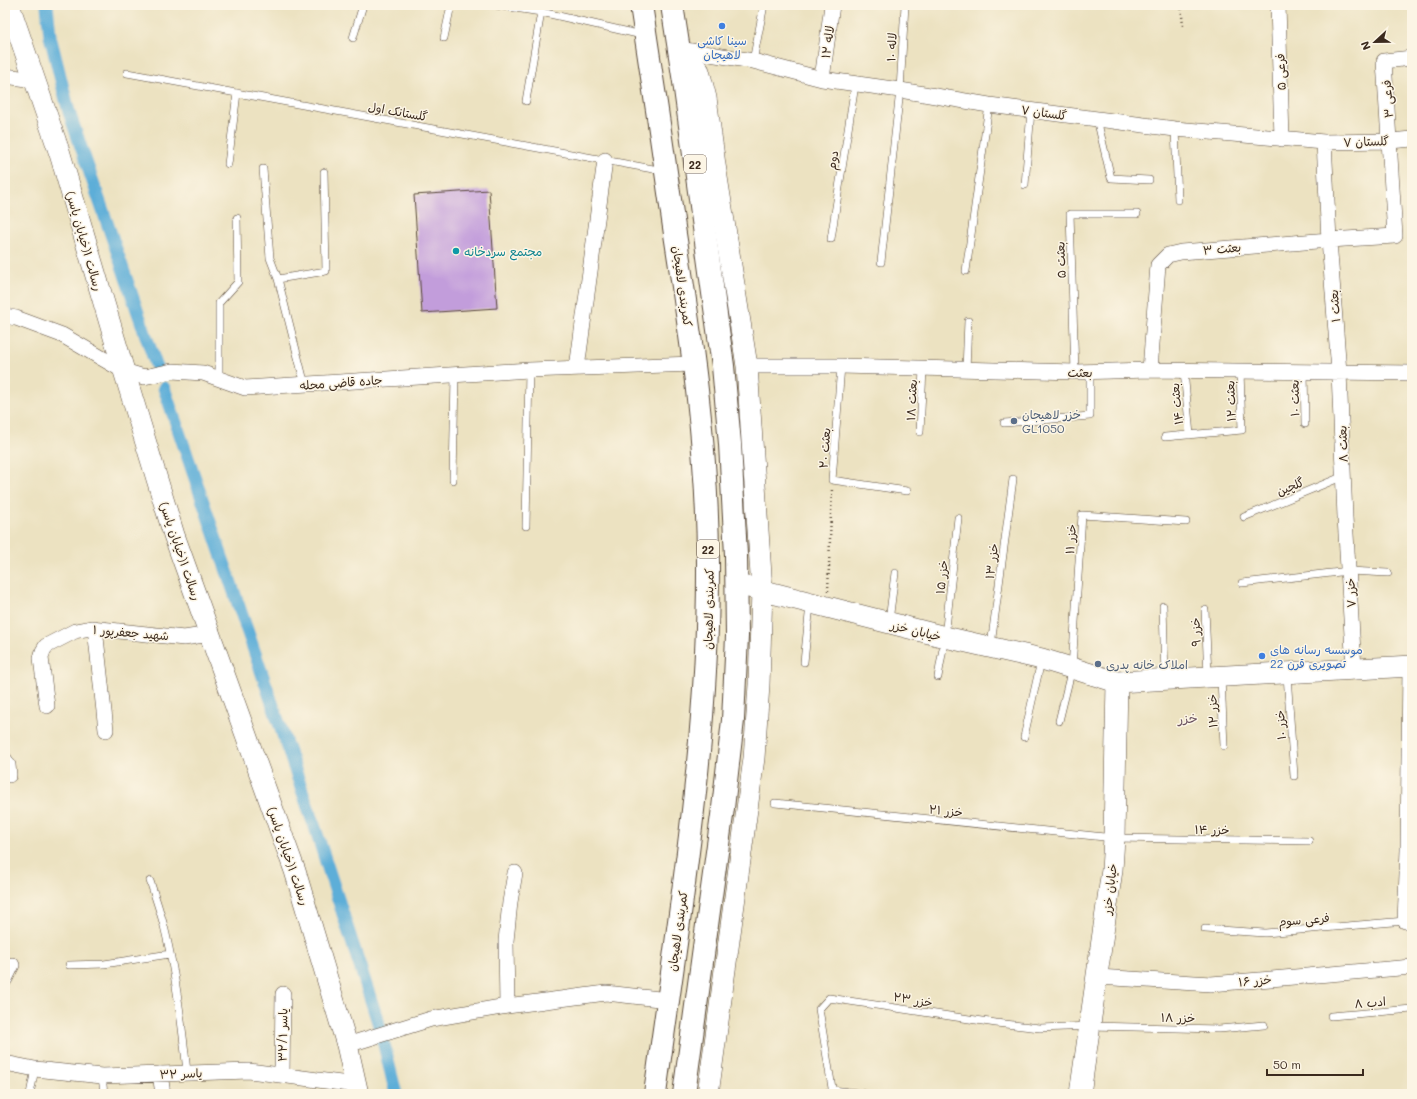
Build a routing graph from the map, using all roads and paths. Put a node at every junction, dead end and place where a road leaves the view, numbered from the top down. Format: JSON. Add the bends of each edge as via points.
{"nodes":[{"id":1,"x":363,"y":5,"type":"edge"},
{"id":2,"x":451,"y":5,"type":"edge"},
{"id":3,"x":496,"y":5,"type":"edge"},
{"id":4,"x":641,"y":5,"type":"edge"},
{"id":5,"x":672,"y":5,"type":"edge"},
{"id":6,"x":764,"y":5,"type":"edge"},
{"id":7,"x":832,"y":5,"type":"edge"},
{"id":8,"x":904,"y":5,"type":"edge"},
{"id":9,"x":1181,"y":5,"type":"edge"},
{"id":10,"x":1278,"y":5,"type":"edge"},
{"id":11,"x":8,"y":9,"type":"edge"},
{"id":12,"x":541,"y":12,"type":"junction"},
{"id":13,"x":1182,"y":26,"type":"dead end"},
{"id":14,"x":646,"y":36,"type":"junction"},
{"id":15,"x":353,"y":38,"type":"dead end"},
{"id":16,"x":444,"y":38,"type":"dead end"},
{"id":17,"x":679,"y":48,"type":"junction"},
{"id":18,"x":1412,"y":58,"type":"edge"},
{"id":19,"x":753,"y":60,"type":"junction"},
{"id":20,"x":127,"y":73,"type":"dead end"},
{"id":21,"x":5,"y":76,"type":"edge"},
{"id":22,"x":35,"y":80,"type":"junction"},
{"id":23,"x":822,"y":80,"type":"junction"},
{"id":24,"x":855,"y":84,"type":"junction"},
{"id":25,"x":900,"y":90,"type":"junction"},
{"id":26,"x":237,"y":93,"type":"junction"},
{"id":27,"x":526,"y":101,"type":"dead end"},
{"id":28,"x":989,"y":105,"type":"junction"},
{"id":29,"x":1031,"y":111,"type":"junction"},
{"id":30,"x":1097,"y":119,"type":"junction"},
{"id":31,"x":1175,"y":129,"type":"junction"},
{"id":32,"x":1282,"y":139,"type":"junction"},
{"id":33,"x":1412,"y":139,"type":"edge"},
{"id":34,"x":1390,"y":141,"type":"junction"},
{"id":35,"x":1324,"y":142,"type":"junction"},
{"id":36,"x":605,"y":160,"type":"junction"},
{"id":37,"x":228,"y":164,"type":"dead end"},
{"id":38,"x":263,"y":169,"type":"dead end"},
{"id":39,"x":666,"y":171,"type":"junction"},
{"id":40,"x":324,"y":172,"type":"dead end"},
{"id":41,"x":1149,"y":180,"type":"dead end"},
{"id":42,"x":1025,"y":186,"type":"dead end"},
{"id":43,"x":1178,"y":200,"type":"dead end"},
{"id":44,"x":1137,"y":214,"type":"dead end"},
{"id":45,"x":237,"y":218,"type":"dead end"},
{"id":46,"x":831,"y":239,"type":"dead end"},
{"id":47,"x":1329,"y":240,"type":"junction"},
{"id":48,"x":881,"y":262,"type":"dead end"},
{"id":49,"x":966,"y":271,"type":"dead end"},
{"id":50,"x":278,"y":279,"type":"junction"},
{"id":51,"x":5,"y":316,"type":"edge"},
{"id":52,"x":968,"y":321,"type":"dead end"},
{"id":53,"x":693,"y":364,"type":"junction"},
{"id":54,"x":723,"y":366,"type":"junction"},
{"id":55,"x":747,"y":366,"type":"junction"},
{"id":56,"x":841,"y":366,"type":"junction"},
{"id":57,"x":577,"y":368,"type":"junction"},
{"id":58,"x":924,"y":369,"type":"junction"},
{"id":59,"x":529,"y":370,"type":"junction"},
{"id":60,"x":966,"y":370,"type":"junction"},
{"id":61,"x":1150,"y":370,"type":"junction"},
{"id":62,"x":124,"y":371,"type":"junction"},
{"id":63,"x":1184,"y":371,"type":"junction"},
{"id":64,"x":1240,"y":371,"type":"junction"},
{"id":65,"x":1304,"y":371,"type":"junction"},
{"id":66,"x":1083,"y":372,"type":"junction"},
{"id":67,"x":1339,"y":372,"type":"junction"},
{"id":68,"x":1412,"y":373,"type":"edge"},
{"id":69,"x":455,"y":375,"type":"junction"},
{"id":70,"x":219,"y":379,"type":"junction"},
{"id":71,"x":306,"y":384,"type":"junction"},
{"id":72,"x":1004,"y":423,"type":"dead end"},
{"id":73,"x":1306,"y":424,"type":"dead end"},
{"id":74,"x":920,"y":432,"type":"dead end"},
{"id":75,"x":1190,"y":435,"type":"junction"},
{"id":76,"x":1165,"y":436,"type":"dead end"},
{"id":77,"x":1344,"y":476,"type":"junction"},
{"id":78,"x":1013,"y":479,"type":"dead end"},
{"id":79,"x":453,"y":480,"type":"dead end"},
{"id":80,"x":832,"y":480,"type":"junction"},
{"id":81,"x":907,"y":491,"type":"dead end"},
{"id":82,"x":1244,"y":516,"type":"dead end"},
{"id":83,"x":1345,"y":517,"type":"joint"},
{"id":84,"x":958,"y":518,"type":"dead end"},
{"id":85,"x":1186,"y":522,"type":"dead end"},
{"id":86,"x":526,"y":526,"type":"dead end"},
{"id":87,"x":1349,"y":571,"type":"junction"},
{"id":88,"x":895,"y":573,"type":"dead end"},
{"id":89,"x":1388,"y":573,"type":"dead end"},
{"id":90,"x":1242,"y":583,"type":"dead end"},
{"id":91,"x":736,"y":584,"type":"junction"},
{"id":92,"x":762,"y":590,"type":"junction"},
{"id":93,"x":819,"y":605,"type":"junction"},
{"id":94,"x":1162,"y":606,"type":"dead end"},
{"id":95,"x":1205,"y":610,"type":"dead end"},
{"id":96,"x":888,"y":623,"type":"junction"},
{"id":97,"x":95,"y":628,"type":"junction"},
{"id":98,"x":210,"y":634,"type":"junction"},
{"id":99,"x":945,"y":638,"type":"junction"},
{"id":100,"x":991,"y":647,"type":"junction"},
{"id":101,"x":1042,"y":659,"type":"junction"},
{"id":102,"x":804,"y":662,"type":"dead end"},
{"id":103,"x":1411,"y":666,"type":"edge"},
{"id":104,"x":1072,"y":668,"type":"junction"},
{"id":105,"x":1354,"y":669,"type":"junction"},
{"id":106,"x":1287,"y":673,"type":"junction"},
{"id":107,"x":1215,"y":676,"type":"junction"},
{"id":108,"x":938,"y":678,"type":"dead end"},
{"id":109,"x":1165,"y":679,"type":"junction"},
{"id":110,"x":1117,"y":682,"type":"junction"},
{"id":111,"x":47,"y":706,"type":"dead end"},
{"id":112,"x":1059,"y":721,"type":"dead end"},
{"id":113,"x":106,"y":730,"type":"dead end"},
{"id":114,"x":1024,"y":737,"type":"dead end"},
{"id":115,"x":1224,"y":746,"type":"dead end"},
{"id":116,"x":5,"y":760,"type":"edge"},
{"id":117,"x":8,"y":776,"type":"dead end"},
{"id":118,"x":1294,"y":776,"type":"dead end"},
{"id":119,"x":775,"y":803,"type":"dead end"},
{"id":120,"x":1114,"y":838,"type":"junction"},
{"id":121,"x":1309,"y":841,"type":"dead end"},
{"id":122,"x":1410,"y":850,"type":"edge"},
{"id":123,"x":515,"y":873,"type":"dead end"},
{"id":124,"x":150,"y":881,"type":"dead end"},
{"id":125,"x":1409,"y":921,"type":"edge"},
{"id":126,"x":1205,"y":929,"type":"dead end"},
{"id":127,"x":170,"y":954,"type":"junction"},
{"id":128,"x":69,"y":965,"type":"dead end"},
{"id":129,"x":12,"y":966,"type":"dead end"},
{"id":130,"x":1412,"y":967,"type":"edge"},
{"id":131,"x":1098,"y":977,"type":"junction"},
{"id":132,"x":5,"y":979,"type":"edge"},
{"id":133,"x":283,"y":994,"type":"dead end"},
{"id":134,"x":668,"y":1000,"type":"junction"},
{"id":135,"x":507,"y":1006,"type":"junction"},
{"id":136,"x":1412,"y":1009,"type":"edge"},
{"id":137,"x":1331,"y":1016,"type":"dead end"},
{"id":138,"x":1264,"y":1025,"type":"dead end"},
{"id":139,"x":1091,"y":1026,"type":"junction"},
{"id":140,"x":347,"y":1045,"type":"junction"},
{"id":141,"x":5,"y":1062,"type":"edge"},
{"id":142,"x":36,"y":1069,"type":"junction"},
{"id":143,"x":187,"y":1072,"type":"junction"},
{"id":144,"x":160,"y":1074,"type":"junction"},
{"id":145,"x":282,"y":1075,"type":"junction"},
{"id":146,"x":102,"y":1076,"type":"junction"},
{"id":147,"x":357,"y":1090,"type":"edge"},
{"id":148,"x":831,"y":1093,"type":"edge"},
{"id":149,"x":30,"y":1094,"type":"edge"},
{"id":150,"x":104,"y":1094,"type":"edge"},
{"id":151,"x":163,"y":1094,"type":"edge"},
{"id":152,"x":655,"y":1094,"type":"edge"},
{"id":153,"x":684,"y":1094,"type":"edge"},
{"id":154,"x":708,"y":1094,"type":"edge"},
{"id":155,"x":865,"y":1094,"type":"edge"},
{"id":156,"x":1080,"y":1094,"type":"edge"}],
"edges":[{"from":1,"to":15,"type":"lane"},
{"from":2,"to":16,"type":"lane"},
{"from":3,"to":12,"type":"lane"},
{"from":4,"to":14,"type":"highway","name":"کمربندی لاهیجان","number":"22"},
{"from":5,"to":17,"type":"highway","number":"22"},
{"from":6,"to":19,"type":"lane"},
{"from":7,"to":23,"type":"street","name":"لاله ۱۲"},
{"from":8,"to":25,"type":"lane","name":"لاله ۱۰"},
{"from":9,"to":13,"type":"path"},
{"from":10,"to":32,"type":"street","name":"فرعی ۵"},
{"from":11,"to":22,"type":"street","name":"رسالت ۱(خیابان یاسر)"},
{"from":12,"to":14,"type":"lane"},
{"from":12,"to":27,"type":"lane"},
{"from":14,"to":39,"type":"highway","name":"کمربندی لاهیجان","number":"22"},
{"from":17,"to":19,"type":"street","name":"گلستان ۷"},
{"from":17,"to":54,"type":"highway","number":"22"},
{"from":17,"to":55,"type":"street","via":[[699,71],[706,98]]},
{"from":18,"to":34,"type":"street","name":"فرعی ۳","via":[[1384,61]]},
{"from":19,"to":23,"type":"street","name":"گلستان ۷"},
{"from":20,"to":26,"type":"lane","name":"گلستانک اول"},
{"from":21,"to":22,"type":"street"},
{"from":22,"to":62,"type":"street","name":"رسالت ۱(خیابان یاسر)","via":[[60,154]]},
{"from":23,"to":24,"type":"street","name":"گلستان ۷"},
{"from":24,"to":25,"type":"street","name":"گلستان ۷"},
{"from":24,"to":46,"type":"lane","name":"دوم"},
{"from":25,"to":28,"type":"street","name":"گلستان ۷"},
{"from":25,"to":48,"type":"lane","name":"لاله ۱۰"},
{"from":26,"to":36,"type":"lane","name":"گلستانک اول"},
{"from":26,"to":37,"type":"lane"},
{"from":28,"to":29,"type":"street","name":"گلستان ۷"},
{"from":28,"to":49,"type":"lane"},
{"from":29,"to":30,"type":"street","name":"گلستان ۷"},
{"from":29,"to":42,"type":"lane"},
{"from":30,"to":31,"type":"street","name":"گلستان ۷"},
{"from":30,"to":41,"type":"lane","via":[[1111,178]]},
{"from":31,"to":32,"type":"street","name":"گلستان ۷"},
{"from":31,"to":43,"type":"lane"},
{"from":32,"to":35,"type":"street","name":"گلستان ۷"},
{"from":33,"to":34,"type":"street","name":"گلستان ۷"},
{"from":34,"to":35,"type":"street","name":"گلستان ۷"},
{"from":34,"to":47,"type":"street","name":"بعثت ۳","via":[[1395,236]]},
{"from":35,"to":47,"type":"street","name":"بعثت ۱"},
{"from":36,"to":39,"type":"lane","name":"گلستانک اول"},
{"from":36,"to":57,"type":"street"},
{"from":38,"to":50,"type":"lane","via":[[270,258]]},
{"from":39,"to":53,"type":"highway","name":"کمربندی لاهیجان","number":"22"},
{"from":40,"to":50,"type":"lane","via":[[326,271]]},
{"from":44,"to":66,"type":"lane","name":"بعثت ۵","via":[[1070,214]]},
{"from":45,"to":70,"type":"lane","via":[[238,282],[219,303]]},
{"from":47,"to":61,"type":"street","name":"بعثت ۳","via":[[1168,255],[1158,266]]},
{"from":47,"to":67,"type":"street","name":"بعثت ۱"},
{"from":50,"to":71,"type":"lane"},
{"from":51,"to":62,"type":"street","name":"جاده قاضی محله","via":[[62,335]]},
{"from":52,"to":60,"type":"lane"},
{"from":53,"to":57,"type":"street","name":"جاده قاضی محله"},
{"from":53,"to":134,"type":"highway","name":"کمربندی لاهیجان","number":"22","via":[[703,446],[708,559],[708,635],[694,802]]},
{"from":54,"to":55,"type":"street"},
{"from":54,"to":91,"type":"highway","number":"22","via":[[730,444]]},
{"from":55,"to":56,"type":"street","name":"بعثت"},
{"from":55,"to":92,"type":"street"},
{"from":56,"to":58,"type":"street","name":"بعثت"},
{"from":56,"to":80,"type":"lane","name":"بعثت ۲۰"},
{"from":57,"to":59,"type":"street","name":"جاده قاضی محله"},
{"from":58,"to":60,"type":"street","name":"بعثت"},
{"from":58,"to":74,"type":"lane","name":"بعثت ۱۸"},
{"from":59,"to":69,"type":"street","name":"جاده قاضی محله"},
{"from":59,"to":86,"type":"lane"},
{"from":60,"to":66,"type":"street","name":"بعثت"},
{"from":61,"to":63,"type":"street","name":"بعثت"},
{"from":61,"to":66,"type":"street","name":"بعثت"},
{"from":62,"to":70,"type":"street","name":"جاده قاضی محله","via":[[144,377],[172,371],[203,373]]},
{"from":62,"to":98,"type":"street","name":"رسالت ۱(خیابان یاسر)","via":[[174,535]]},
{"from":63,"to":64,"type":"street","name":"بعثت"},
{"from":63,"to":75,"type":"lane","name":"بعثت ۱۴"},
{"from":64,"to":65,"type":"street","name":"بعثت"},
{"from":64,"to":75,"type":"lane","name":"بعثت ۱۲","via":[[1242,430]]},
{"from":65,"to":67,"type":"street","name":"بعثت"},
{"from":65,"to":73,"type":"lane","name":"بعثت ۱۰"},
{"from":66,"to":72,"type":"lane","via":[[1090,416]]},
{"from":67,"to":68,"type":"street","name":"بعثت"},
{"from":67,"to":77,"type":"street","name":"بعثت ۸"},
{"from":69,"to":71,"type":"street","name":"جاده قاضی محله"},
{"from":69,"to":79,"type":"lane"},
{"from":70,"to":71,"type":"street","name":"جاده قاضی محله","via":[[244,388]]},
{"from":75,"to":76,"type":"lane"},
{"from":77,"to":82,"type":"lane","name":"گلچین"},
{"from":77,"to":83,"type":"street","name":"بعثت ۸"},
{"from":78,"to":100,"type":"lane","name":"خزر ۱۳"},
{"from":80,"to":81,"type":"lane","name":"بعثت ۲۰"},
{"from":80,"to":93,"type":"path"},
{"from":83,"to":87,"type":"street","name":"خزر ۷"},
{"from":84,"to":99,"type":"lane","name":"خزر ۱۵"},
{"from":85,"to":104,"type":"lane","name":"خزر ۱۱","via":[[1082,515]]},
{"from":87,"to":89,"type":"lane"},
{"from":87,"to":90,"type":"lane"},
{"from":87,"to":105,"type":"street","name":"خزر ۷"},
{"from":88,"to":96,"type":"lane"},
{"from":91,"to":92,"type":"street","name":"خیابان خزر"},
{"from":91,"to":153,"type":"highway","number":"22","via":[[737,636],[733,720]]},
{"from":92,"to":93,"type":"street","name":"خیابان خزر"},
{"from":92,"to":154,"type":"street","via":[[754,758]]},
{"from":93,"to":96,"type":"street","name":"خیابان خزر"},
{"from":93,"to":102,"type":"lane"},
{"from":94,"to":109,"type":"lane"},
{"from":95,"to":107,"type":"lane","name":"خزر ۹"},
{"from":96,"to":99,"type":"street","name":"خیابان خزر"},
{"from":97,"to":98,"type":"street","name":"شهید جعفرپور ۱","via":[[184,638]]},
{"from":97,"to":111,"type":"street","name":"شهید جعفرپور ۱","via":[[75,631],[46,646],[42,651]]},
{"from":97,"to":113,"type":"street"},
{"from":98,"to":140,"type":"street","name":"رسالت ۱(خیابان یاسر)","via":[[295,871]]},
{"from":99,"to":100,"type":"street","name":"خیابان خزر"},
{"from":99,"to":108,"type":"lane","name":"خزر ۱۵"},
{"from":100,"to":101,"type":"street","name":"خیابان خزر"},
{"from":101,"to":104,"type":"street","name":"خیابان خزر"},
{"from":101,"to":114,"type":"lane"},
{"from":103,"to":105,"type":"street","name":"خیابان خزر"},
{"from":103,"to":122,"type":"street"},
{"from":104,"to":110,"type":"street","name":"خیابان خزر"},
{"from":104,"to":112,"type":"lane"},
{"from":105,"to":106,"type":"street","name":"خیابان خزر"},
{"from":106,"to":107,"type":"street","name":"خیابان خزر"},
{"from":106,"to":118,"type":"lane","name":"خزر ۱۰"},
{"from":107,"to":109,"type":"street","name":"خیابان خزر"},
{"from":107,"to":115,"type":"lane","name":"خزر ۱۲"},
{"from":109,"to":110,"type":"street","name":"خیابان خزر"},
{"from":110,"to":120,"type":"street","name":"خیابان خزر"},
{"from":116,"to":117,"type":"street","via":[[8,765]]},
{"from":119,"to":120,"type":"lane","name":"خزر ۲۱"},
{"from":120,"to":121,"type":"lane","name":"خزر ۱۴"},
{"from":120,"to":131,"type":"street","name":"خیابان خزر"},
{"from":122,"to":125,"type":"street"},
{"from":123,"to":135,"type":"street","via":[[506,941]]},
{"from":124,"to":127,"type":"lane"},
{"from":125,"to":126,"type":"lane","name":"فرعی سوم","via":[[1265,933]]},
{"from":127,"to":128,"type":"lane","via":[[104,964]]},
{"from":127,"to":143,"type":"lane","via":[[182,1021]]},
{"from":129,"to":132,"type":"street"},
{"from":130,"to":131,"type":"street","name":"خزر ۱۶","via":[[1211,984]]},
{"from":131,"to":139,"type":"street","name":"خیابان خزر"},
{"from":133,"to":145,"type":"street","name":"یاسر ۳۲/۱"},
{"from":134,"to":135,"type":"street","via":[[606,993]]},
{"from":134,"to":152,"type":"highway","name":"کمربندی لاهیجان","number":"22"},
{"from":135,"to":140,"type":"street","via":[[432,1019]]},
{"from":136,"to":137,"type":"lane","name":"ادب ۸"},
{"from":138,"to":139,"type":"lane","name":"خزر ۱۸","via":[[1219,1029]]},
{"from":139,"to":148,"type":"lane","name":"خزر ۲۳","via":[[1032,1027],[829,998],[819,1009]]},
{"from":139,"to":156,"type":"street","name":"خیابان خزر"},
{"from":140,"to":147,"type":"street","name":"رسالت ۱(خیابان یاسر)"},
{"from":141,"to":142,"type":"street","name":"یاسر ۳۲"},
{"from":142,"to":146,"type":"street","name":"یاسر ۳۲"},
{"from":142,"to":149,"type":"lane"},
{"from":143,"to":144,"type":"street","name":"یاسر ۳۲"},
{"from":143,"to":145,"type":"street","name":"یاسر ۳۲","via":[[250,1071]]},
{"from":144,"to":146,"type":"street","name":"یاسر ۳۲"},
{"from":144,"to":151,"type":"street"},
{"from":145,"to":147,"type":"street","name":"یاسر ۳۲"},
{"from":146,"to":150,"type":"lane"},
{"from":148,"to":155,"type":"lane"}]}
